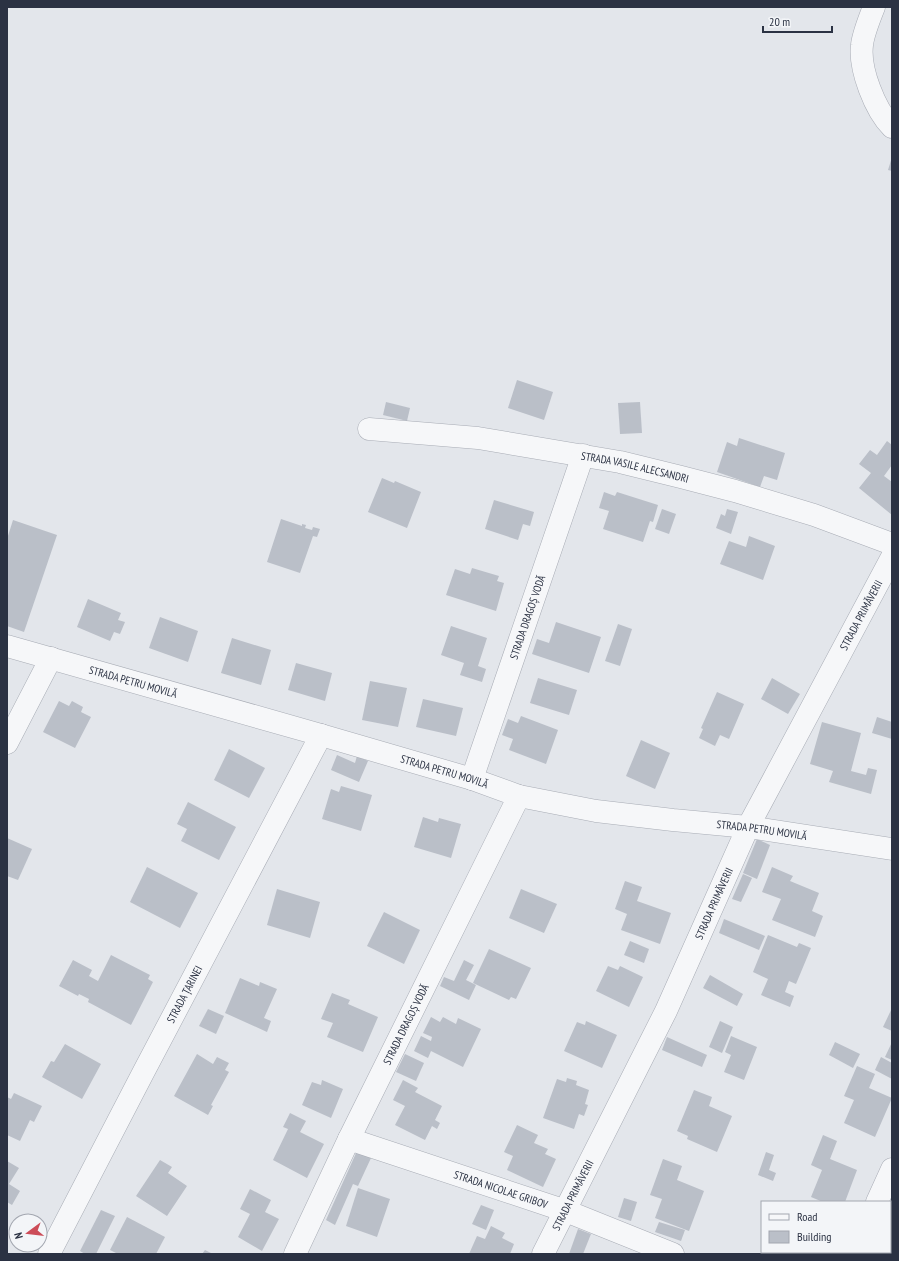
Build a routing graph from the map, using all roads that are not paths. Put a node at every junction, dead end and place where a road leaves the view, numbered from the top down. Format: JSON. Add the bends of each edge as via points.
{"nodes":[{"id":1,"x":874,"y":7,"type":"edge"},
{"id":2,"x":892,"y":127,"type":"edge"},
{"id":3,"x":369,"y":429,"type":"dead end"},
{"id":4,"x":583,"y":455,"type":"junction"},
{"id":5,"x":892,"y":544,"type":"edge"},
{"id":6,"x":892,"y":556,"type":"edge"},
{"id":7,"x":7,"y":646,"type":"edge"},
{"id":8,"x":51,"y":658,"type":"junction"},
{"id":9,"x":321,"y":735,"type":"junction"},
{"id":10,"x":7,"y":743,"type":"edge"},
{"id":11,"x":472,"y":779,"type":"junction"},
{"id":12,"x":519,"y":796,"type":"junction"},
{"id":13,"x":748,"y":827,"type":"junction"},
{"id":14,"x":892,"y":849,"type":"edge"},
{"id":15,"x":349,"y":1139,"type":"junction"},
{"id":16,"x":892,"y":1169,"type":"edge"},
{"id":17,"x":876,"y":1201,"type":"edge"},
{"id":18,"x":566,"y":1211,"type":"junction"},
{"id":19,"x":49,"y":1254,"type":"edge"},
{"id":20,"x":295,"y":1254,"type":"edge"},
{"id":21,"x":543,"y":1254,"type":"edge"},
{"id":22,"x":673,"y":1254,"type":"edge"}],
"edges":[{"from":1,"to":2,"type":"street","via":[[862,45],[863,68],[874,99]]},
{"from":3,"to":4,"type":"street","name":"STRADA VASILE ALECSANDRI","via":[[478,438]]},
{"from":4,"to":5,"type":"street","name":"STRADA VASILE ALECSANDRI","via":[[735,491],[814,515]]},
{"from":4,"to":11,"type":"street","name":"STRADA DRAGOȘ VODĂ"},
{"from":6,"to":13,"type":"street","name":"STRADA PRIMĂVERII"},
{"from":7,"to":8,"type":"street","name":"STRADA PETRU MOVILĂ"},
{"from":8,"to":9,"type":"street","name":"STRADA PETRU MOVILĂ"},
{"from":8,"to":10,"type":"street"},
{"from":9,"to":11,"type":"street","name":"STRADA PETRU MOVILĂ"},
{"from":9,"to":19,"type":"street","name":"STRADA ȚARINEI"},
{"from":11,"to":12,"type":"street","name":"STRADA PETRU MOVILĂ"},
{"from":12,"to":13,"type":"street","name":"STRADA PETRU MOVILĂ","via":[[596,811]]},
{"from":12,"to":15,"type":"street","name":"STRADA DRAGOȘ VODĂ"},
{"from":13,"to":14,"type":"street","name":"STRADA PETRU MOVILĂ"},
{"from":13,"to":18,"type":"street","name":"STRADA PRIMĂVERII","via":[[666,1011]]},
{"from":15,"to":18,"type":"street","name":"STRADA NICOLAE GRIBOV"},
{"from":15,"to":20,"type":"street","name":"STRADA DRAGOȘ VODĂ"},
{"from":16,"to":17,"type":"street"},
{"from":18,"to":21,"type":"street","name":"STRADA PRIMĂVERII"},
{"from":18,"to":22,"type":"street","name":"STRADA NICOLAE GRIBOV"}]}
